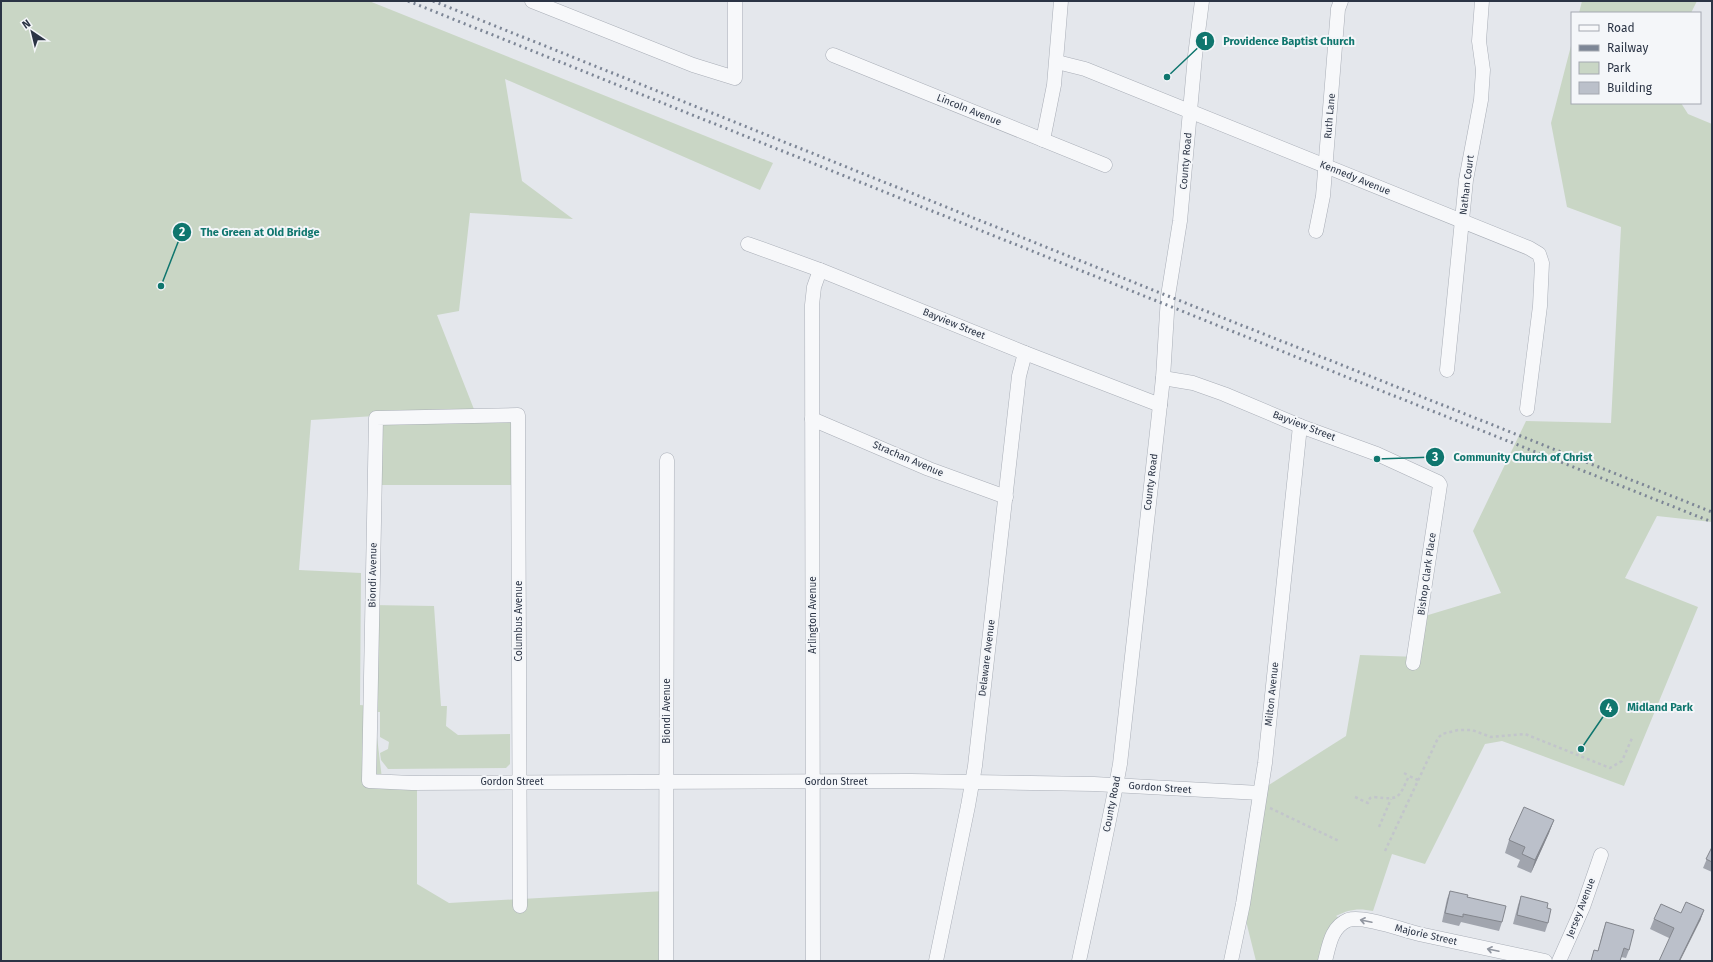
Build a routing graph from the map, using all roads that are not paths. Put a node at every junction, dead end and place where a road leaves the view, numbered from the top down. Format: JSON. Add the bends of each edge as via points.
{"nodes":[{"id":1,"x":532,"y":1,"type":"edge"},
{"id":2,"x":735,"y":1,"type":"edge"},
{"id":3,"x":1061,"y":1,"type":"edge"},
{"id":4,"x":1202,"y":1,"type":"edge"},
{"id":5,"x":1341,"y":1,"type":"edge"},
{"id":6,"x":1482,"y":1,"type":"edge"},
{"id":7,"x":833,"y":54,"type":"dead end"},
{"id":8,"x":1057,"y":62,"type":"junction"},
{"id":9,"x":1190,"y":111,"type":"junction"},
{"id":10,"x":1043,"y":140,"type":"junction"},
{"id":11,"x":1105,"y":165,"type":"dead end"},
{"id":12,"x":1326,"y":166,"type":"junction"},
{"id":13,"x":1463,"y":221,"type":"junction"},
{"id":14,"x":1316,"y":231,"type":"dead end"},
{"id":15,"x":748,"y":244,"type":"dead end"},
{"id":16,"x":820,"y":270,"type":"junction"},
{"id":17,"x":1025,"y":353,"type":"junction"},
{"id":18,"x":1447,"y":370,"type":"dead end"},
{"id":19,"x":1163,"y":378,"type":"junction"},
{"id":20,"x":1160,"y":405,"type":"junction"},
{"id":21,"x":1527,"y":409,"type":"dead end"},
{"id":22,"x":439,"y":416,"type":"joint"},
{"id":23,"x":812,"y":419,"type":"junction"},
{"id":24,"x":1300,"y":426,"type":"junction"},
{"id":25,"x":666,"y":460,"type":"dead end"},
{"id":26,"x":1440,"y":485,"type":"joint"},
{"id":27,"x":1006,"y":497,"type":"junction"},
{"id":28,"x":1413,"y":663,"type":"dead end"},
{"id":29,"x":369,"y":781,"type":"joint"},
{"id":30,"x":519,"y":781,"type":"junction"},
{"id":31,"x":667,"y":782,"type":"junction"},
{"id":32,"x":813,"y":782,"type":"junction"},
{"id":33,"x":972,"y":782,"type":"junction"},
{"id":34,"x":1116,"y":785,"type":"junction"},
{"id":35,"x":1260,"y":793,"type":"junction"},
{"id":36,"x":1601,"y":854,"type":"dead end"},
{"id":37,"x":520,"y":906,"type":"dead end"},
{"id":38,"x":1326,"y":957,"type":"edge"},
{"id":39,"x":666,"y":961,"type":"edge"},
{"id":40,"x":813,"y":961,"type":"edge"},
{"id":41,"x":936,"y":961,"type":"edge"},
{"id":42,"x":1079,"y":961,"type":"edge"},
{"id":43,"x":1231,"y":961,"type":"edge"},
{"id":44,"x":1545,"y":961,"type":"edge"},
{"id":45,"x":1559,"y":961,"type":"edge"}],
"edges":[{"from":1,"to":2,"type":"street","via":[[693,65],[735,78]]},
{"from":3,"to":8,"type":"street"},
{"from":4,"to":9,"type":"street","name":"County Road"},
{"from":5,"to":12,"type":"street","name":"Ruth Lane","via":[[1338,9]]},
{"from":6,"to":13,"type":"street","name":"Nathan Court","via":[[1479,42],[1483,70],[1481,100],[1466,180]]},
{"from":7,"to":10,"type":"street","name":"Lincoln Avenue"},
{"from":8,"to":9,"type":"street","name":"Kennedy Avenue","via":[[1085,69]]},
{"from":8,"to":10,"type":"street"},
{"from":9,"to":12,"type":"street","name":"Kennedy Avenue"},
{"from":9,"to":19,"type":"street","name":"County Road","via":[[1180,221],[1168,296]]},
{"from":10,"to":11,"type":"street","name":"Lincoln Avenue"},
{"from":12,"to":13,"type":"street","name":"Kennedy Avenue"},
{"from":12,"to":14,"type":"street","name":"Ruth Lane"},
{"from":13,"to":18,"type":"street","name":"Nathan Court"},
{"from":13,"to":21,"type":"street","name":"Kennedy Avenue","via":[[1529,248],[1542,258],[1540,306]]},
{"from":15,"to":16,"type":"street","name":"Bayview Street"},
{"from":16,"to":17,"type":"street","name":"Bayview Street"},
{"from":16,"to":23,"type":"street","name":"Arlington Avenue","via":[[814,287],[812,305]]},
{"from":17,"to":20,"type":"street","name":"Bayview Street"},
{"from":17,"to":27,"type":"street","name":"Delaware Avenue","via":[[1019,376]]},
{"from":19,"to":20,"type":"street","name":"County Road"},
{"from":19,"to":24,"type":"street","name":"Bayview Street","via":[[1193,383]]},
{"from":20,"to":34,"type":"street","name":"County Road","via":[[1133,658]]},
{"from":22,"to":29,"type":"street","name":"Biondi Avenue","via":[[376,418]]},
{"from":22,"to":30,"type":"street","name":"Columbus Avenue","via":[[518,415]]},
{"from":23,"to":27,"type":"street","name":"Strachan Avenue","via":[[929,469]]},
{"from":23,"to":32,"type":"street","name":"Arlington Avenue"},
{"from":24,"to":26,"type":"street","name":"Bayview Street","via":[[1377,454]]},
{"from":24,"to":35,"type":"street","name":"Milton Avenue"},
{"from":25,"to":31,"type":"street","name":"Biondi Avenue"},
{"from":26,"to":28,"type":"street","name":"Bishop Clark Place"},
{"from":27,"to":33,"type":"street","name":"Delaware Avenue"},
{"from":29,"to":30,"type":"street","name":"Gordon Street"},
{"from":30,"to":31,"type":"street","name":"Gordon Street"},
{"from":30,"to":37,"type":"street","name":"Columbus Avenue"},
{"from":31,"to":32,"type":"street","name":"Gordon Street"},
{"from":31,"to":39,"type":"street","name":"Biondi Avenue"},
{"from":32,"to":33,"type":"street","name":"Gordon Street"},
{"from":32,"to":40,"type":"street","name":"Arlington Avenue"},
{"from":33,"to":34,"type":"street","name":"Gordon Street"},
{"from":33,"to":41,"type":"street","name":"Delaware Avenue"},
{"from":34,"to":35,"type":"street","name":"Gordon Street"},
{"from":34,"to":42,"type":"street","name":"County Road"},
{"from":35,"to":43,"type":"street","name":"Milton Avenue","via":[[1243,904]]},
{"from":36,"to":45,"type":"street","name":"Jersey Avenue","via":[[1583,907]]},
{"from":44,"to":38,"type":"street","name":"Majorie Street","one_way":true,"via":[[1417,934],[1361,919],[1348,920],[1338,926],[1332,935]]}]}
